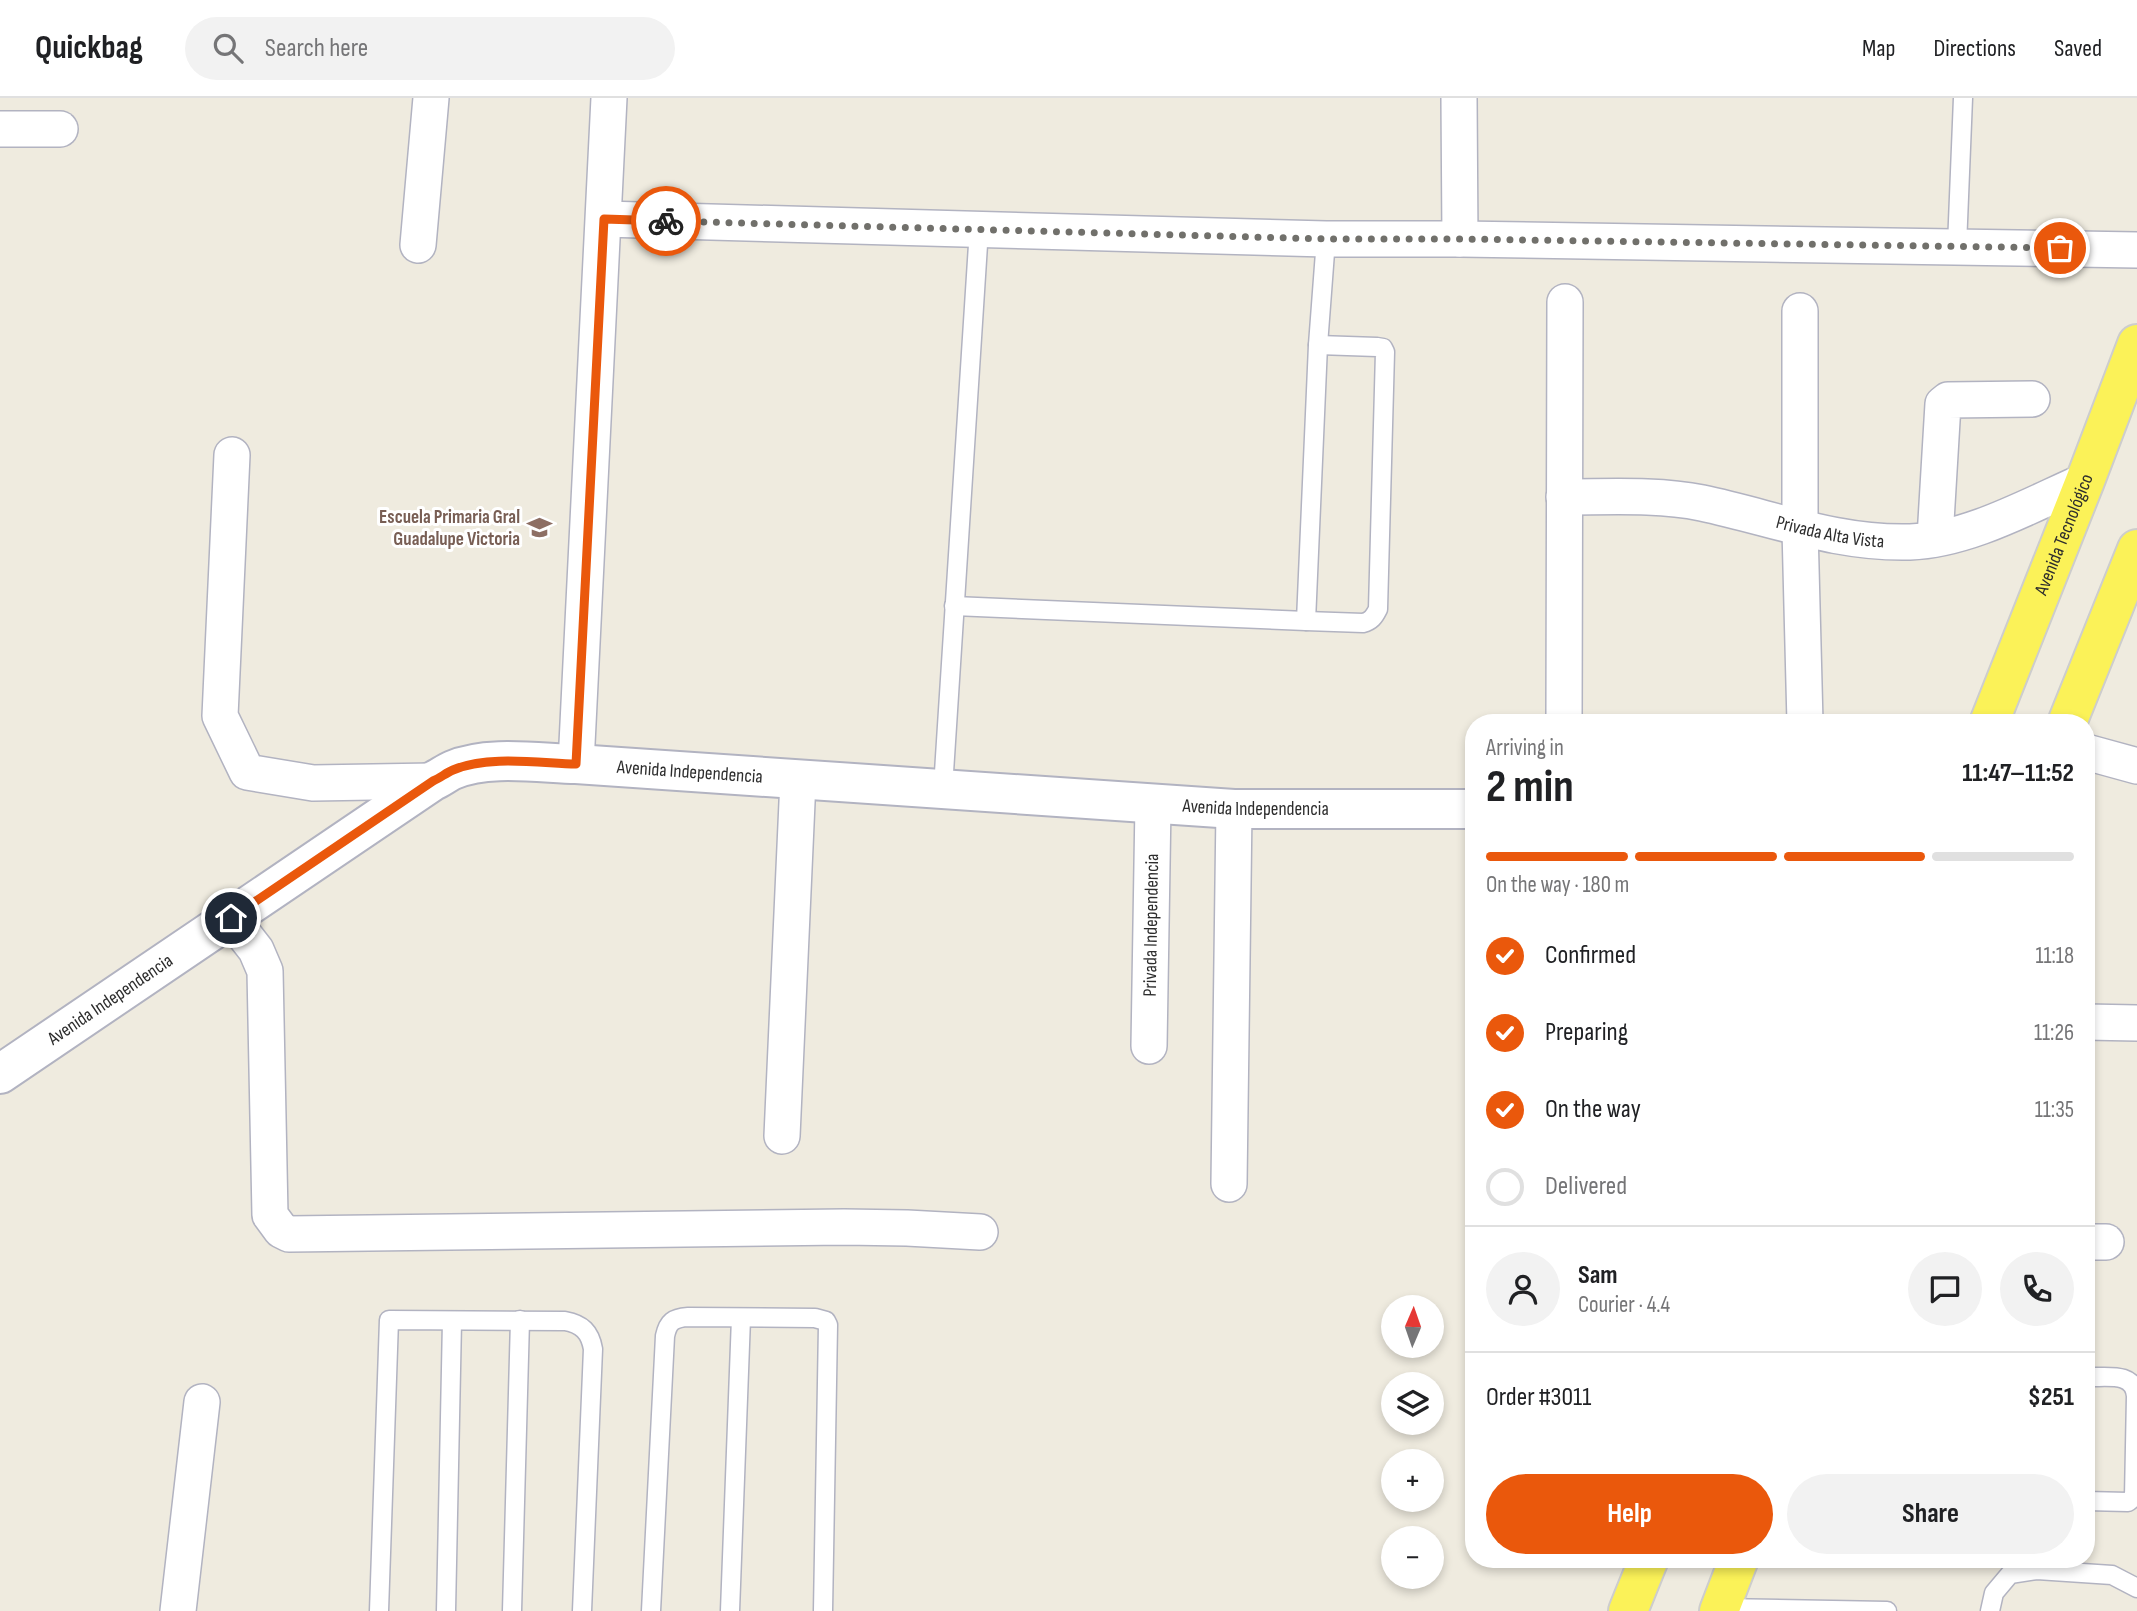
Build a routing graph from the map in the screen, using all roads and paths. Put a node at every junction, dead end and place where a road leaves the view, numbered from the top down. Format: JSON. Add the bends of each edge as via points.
{"nodes":[{"id":1,"x":430,"y":98,"type":"edge"},
{"id":2,"x":609,"y":98,"type":"edge"},
{"id":3,"x":1459,"y":98,"type":"edge"},
{"id":4,"x":1963,"y":98,"type":"edge"},
{"id":5,"x":0,"y":129,"type":"edge"},
{"id":6,"x":60,"y":129,"type":"dead end"},
{"id":7,"x":604,"y":219,"type":"junction"},
{"id":8,"x":979,"y":229,"type":"junction"},
{"id":9,"x":1326,"y":239,"type":"junction"},
{"id":10,"x":1460,"y":239,"type":"junction"},
{"id":11,"x":418,"y":244,"type":"dead end"},
{"id":12,"x":1957,"y":246,"type":"junction"},
{"id":13,"x":2137,"y":250,"type":"edge"},
{"id":14,"x":1565,"y":302,"type":"dead end"},
{"id":15,"x":1800,"y":310,"type":"dead end"},
{"id":16,"x":2137,"y":344,"type":"edge"},
{"id":17,"x":1318,"y":345,"type":"junction"},
{"id":18,"x":2032,"y":398,"type":"dead end"},
{"id":19,"x":232,"y":455,"type":"dead end"},
{"id":20,"x":2085,"y":481,"type":"junction"},
{"id":21,"x":1564,"y":497,"type":"junction"},
{"id":22,"x":1800,"y":530,"type":"junction"},
{"id":23,"x":1936,"y":538,"type":"junction"},
{"id":24,"x":2137,"y":549,"type":"edge"},
{"id":25,"x":954,"y":606,"type":"junction"},
{"id":26,"x":1306,"y":621,"type":"junction"},
{"id":27,"x":1564,"y":714,"type":"edge"},
{"id":28,"x":1805,"y":714,"type":"edge"},
{"id":29,"x":1993,"y":714,"type":"edge"},
{"id":30,"x":2071,"y":714,"type":"edge"},
{"id":31,"x":2095,"y":754,"type":"edge"},
{"id":32,"x":576,"y":764,"type":"junction"},
{"id":33,"x":2137,"y":766,"type":"edge"},
{"id":34,"x":798,"y":780,"type":"junction"},
{"id":35,"x":433,"y":781,"type":"junction"},
{"id":36,"x":943,"y":788,"type":"junction"},
{"id":37,"x":1153,"y":804,"type":"junction"},
{"id":38,"x":1234,"y":809,"type":"junction"},
{"id":39,"x":1465,"y":809,"type":"edge"},
{"id":40,"x":231,"y":918,"type":"junction"},
{"id":41,"x":2095,"y":1021,"type":"edge"},
{"id":42,"x":2137,"y":1023,"type":"edge"},
{"id":43,"x":1149,"y":1046,"type":"dead end"},
{"id":44,"x":0,"y":1074,"type":"edge"},
{"id":45,"x":782,"y":1136,"type":"dead end"},
{"id":46,"x":1229,"y":1184,"type":"dead end"},
{"id":47,"x":980,"y":1232,"type":"dead end"},
{"id":48,"x":741,"y":1318,"type":"junction"},
{"id":49,"x":452,"y":1321,"type":"junction"},
{"id":50,"x":520,"y":1321,"type":"junction"},
{"id":51,"x":2095,"y":1378,"type":"edge"},
{"id":52,"x":202,"y":1402,"type":"dead end"},
{"id":53,"x":2095,"y":1502,"type":"edge"},
{"id":54,"x":1645,"y":1568,"type":"edge"},
{"id":55,"x":1736,"y":1568,"type":"edge"},
{"id":56,"x":2137,"y":1588,"type":"edge"},
{"id":57,"x":1720,"y":1610,"type":"edge"},
{"id":58,"x":178,"y":1611,"type":"edge"},
{"id":59,"x":379,"y":1611,"type":"edge"},
{"id":60,"x":446,"y":1611,"type":"edge"},
{"id":61,"x":512,"y":1611,"type":"edge"},
{"id":62,"x":582,"y":1611,"type":"edge"},
{"id":63,"x":651,"y":1611,"type":"edge"},
{"id":64,"x":730,"y":1611,"type":"edge"},
{"id":65,"x":823,"y":1611,"type":"edge"},
{"id":66,"x":1628,"y":1611,"type":"edge"},
{"id":67,"x":1887,"y":1611,"type":"edge"},
{"id":68,"x":1990,"y":1611,"type":"edge"}],
"edges":[{"from":1,"to":11,"type":"street"},
{"from":2,"to":7,"type":"street"},
{"from":3,"to":10,"type":"street"},
{"from":4,"to":12,"type":"lane"},
{"from":5,"to":6,"type":"street"},
{"from":7,"to":8,"type":"street"},
{"from":7,"to":32,"type":"street"},
{"from":8,"to":9,"type":"street"},
{"from":8,"to":25,"type":"lane"},
{"from":9,"to":10,"type":"street"},
{"from":9,"to":17,"type":"lane"},
{"from":10,"to":12,"type":"street"},
{"from":12,"to":13,"type":"street"},
{"from":14,"to":21,"type":"street"},
{"from":15,"to":22,"type":"street"},
{"from":16,"to":20,"type":"main road","name":"Avenida Tecnológico"},
{"from":17,"to":26,"type":"lane"},
{"from":17,"to":26,"type":"lane","via":[[1377,347],[1385,352],[1378,609],[1363,623]]},
{"from":18,"to":23,"type":"street","via":[[1948,400],[1943,404]]},
{"from":19,"to":35,"type":"street","via":[[220,716],[247,772],[313,783]]},
{"from":20,"to":23,"type":"street","name":"Privada Alta Vista","via":[[1986,524]]},
{"from":20,"to":29,"type":"main road","name":"Avenida Tecnológico"},
{"from":21,"to":22,"type":"street","name":"Privada Alta Vista","via":[[1681,500]]},
{"from":21,"to":27,"type":"street"},
{"from":22,"to":23,"type":"street","name":"Privada Alta Vista","via":[[1856,539],[1912,542]]},
{"from":22,"to":28,"type":"street"},
{"from":24,"to":30,"type":"main road"},
{"from":25,"to":26,"type":"lane"},
{"from":25,"to":36,"type":"lane"},
{"from":31,"to":33,"type":"street"},
{"from":32,"to":34,"type":"street","name":"Avenida Independencia"},
{"from":32,"to":35,"type":"street","name":"Avenida Independencia","via":[[475,764]]},
{"from":34,"to":36,"type":"street","name":"Avenida Independencia"},
{"from":34,"to":45,"type":"street"},
{"from":35,"to":40,"type":"street","name":"Avenida Independencia"},
{"from":36,"to":37,"type":"street","name":"Avenida Independencia"},
{"from":37,"to":38,"type":"street","name":"Avenida Independencia"},
{"from":37,"to":43,"type":"street","name":"Privada Independencia"},
{"from":38,"to":39,"type":"street","name":"Avenida Independencia"},
{"from":38,"to":46,"type":"street"},
{"from":40,"to":44,"type":"street","name":"Avenida Independencia"},
{"from":40,"to":47,"type":"street","via":[[256,950],[265,971],[270,1215],[289,1234],[830,1227]]},
{"from":41,"to":42,"type":"street"},
{"from":48,"to":63,"type":"lane","via":[[677,1317],[664,1336]]},
{"from":48,"to":64,"type":"lane"},
{"from":48,"to":65,"type":"lane","via":[[815,1318],[828,1325]]},
{"from":49,"to":50,"type":"lane"},
{"from":49,"to":59,"type":"lane","via":[[389,1320]]},
{"from":49,"to":60,"type":"lane"},
{"from":50,"to":61,"type":"lane"},
{"from":50,"to":62,"type":"lane","via":[[576,1323],[584,1328],[593,1349]]},
{"from":51,"to":53,"type":"lane","via":[[2129,1380],[2136,1396],[2134,1497],[2128,1502]]},
{"from":52,"to":58,"type":"street"},
{"from":54,"to":66,"type":"main road"},
{"from":55,"to":57,"type":"main road"},
{"from":56,"to":68,"type":"lane","via":[[2112,1575],[2037,1570],[2010,1574],[1994,1593]]},
{"from":57,"to":67,"type":"lane"}]}
